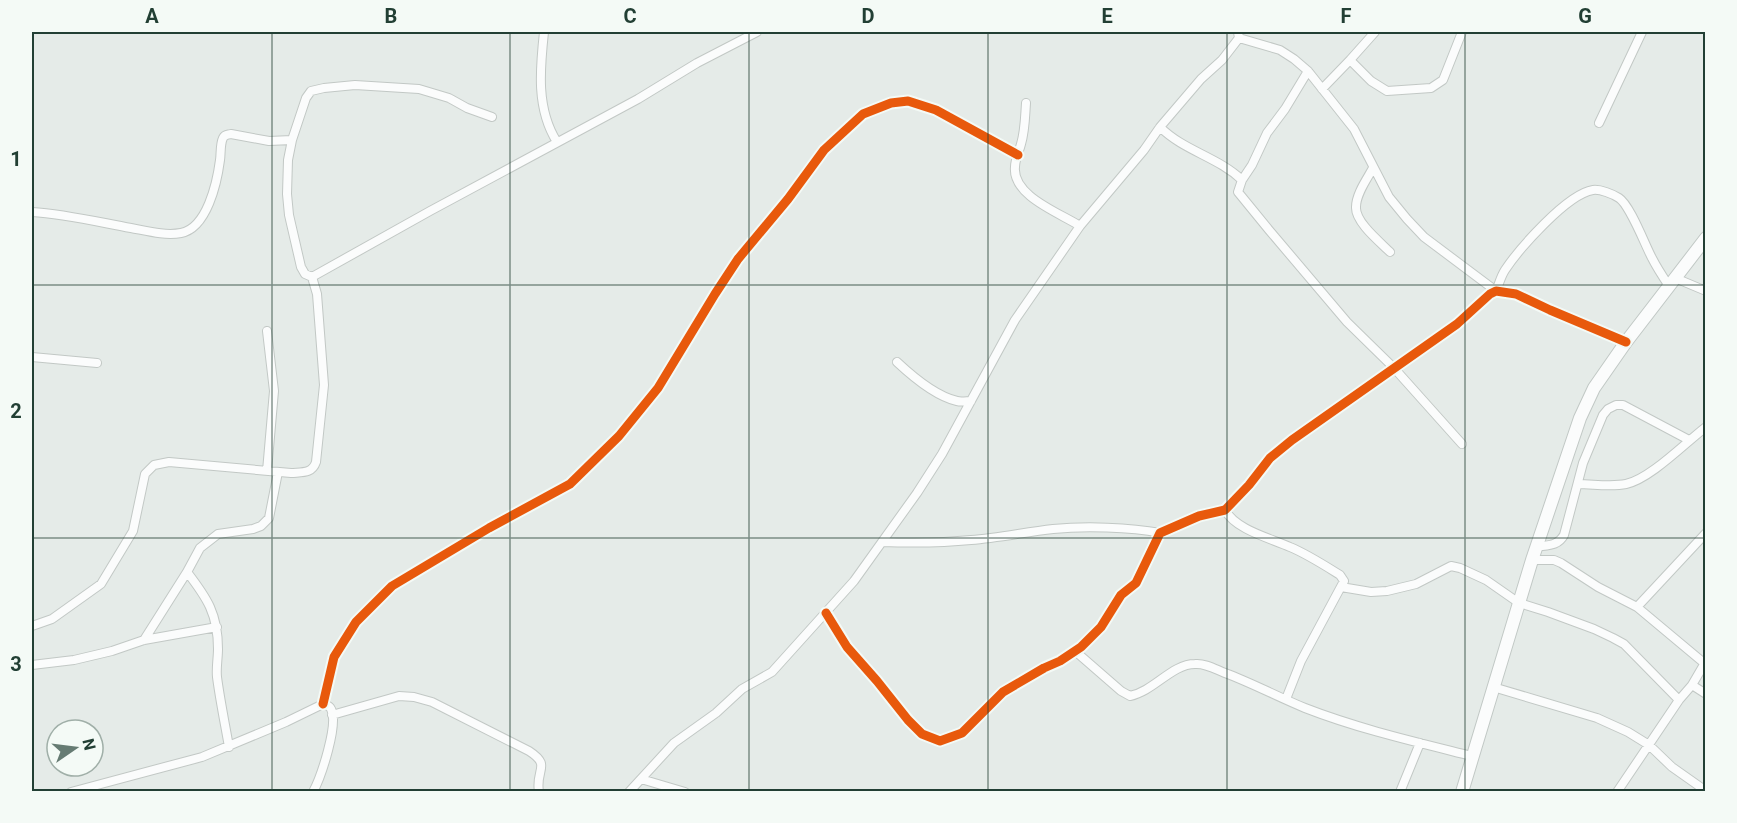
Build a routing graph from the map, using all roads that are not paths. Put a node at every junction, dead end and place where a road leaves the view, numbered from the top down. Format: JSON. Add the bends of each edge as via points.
{"nodes":[{"id":1,"x":544,"y":32,"type":"edge"},
{"id":2,"x":757,"y":32,"type":"edge"},
{"id":3,"x":1375,"y":32,"type":"edge"},
{"id":4,"x":1462,"y":32,"type":"edge"},
{"id":5,"x":1642,"y":32,"type":"edge"},
{"id":6,"x":1238,"y":35,"type":"edge"},
{"id":7,"x":1350,"y":60,"type":"junction"},
{"id":8,"x":1308,"y":71,"type":"junction"},
{"id":9,"x":1322,"y":89,"type":"junction"},
{"id":10,"x":1026,"y":103,"type":"dead end"},
{"id":11,"x":492,"y":117,"type":"dead end"},
{"id":12,"x":1599,"y":123,"type":"dead end"},
{"id":13,"x":1160,"y":127,"type":"junction"},
{"id":14,"x":292,"y":140,"type":"junction"},
{"id":15,"x":557,"y":142,"type":"junction"},
{"id":16,"x":1018,"y":155,"type":"junction"},
{"id":17,"x":1373,"y":168,"type":"junction"},
{"id":18,"x":1242,"y":180,"type":"junction"},
{"id":19,"x":32,"y":212,"type":"edge"},
{"id":20,"x":1080,"y":226,"type":"junction"},
{"id":21,"x":1706,"y":238,"type":"edge"},
{"id":22,"x":1390,"y":252,"type":"dead end"},
{"id":23,"x":312,"y":277,"type":"junction"},
{"id":24,"x":1672,"y":282,"type":"junction"},
{"id":25,"x":1496,"y":291,"type":"junction"},
{"id":26,"x":1706,"y":291,"type":"edge"},
{"id":27,"x":267,"y":331,"type":"dead end"},
{"id":28,"x":1626,"y":342,"type":"junction"},
{"id":29,"x":32,"y":357,"type":"edge"},
{"id":30,"x":897,"y":362,"type":"dead end"},
{"id":31,"x":97,"y":363,"type":"dead end"},
{"id":32,"x":1394,"y":368,"type":"junction"},
{"id":33,"x":971,"y":401,"type":"junction"},
{"id":34,"x":1706,"y":427,"type":"edge"},
{"id":35,"x":1689,"y":440,"type":"junction"},
{"id":36,"x":1462,"y":444,"type":"dead end"},
{"id":37,"x":267,"y":471,"type":"junction"},
{"id":38,"x":278,"y":472,"type":"junction"},
{"id":39,"x":1578,"y":484,"type":"junction"},
{"id":40,"x":1225,"y":510,"type":"junction"},
{"id":41,"x":1160,"y":533,"type":"junction"},
{"id":42,"x":1706,"y":533,"type":"edge"},
{"id":43,"x":882,"y":542,"type":"junction"},
{"id":44,"x":1536,"y":547,"type":"junction"},
{"id":45,"x":1532,"y":560,"type":"junction"},
{"id":46,"x":187,"y":572,"type":"junction"},
{"id":47,"x":1341,"y":587,"type":"junction"},
{"id":48,"x":1519,"y":603,"type":"junction"},
{"id":49,"x":1637,"y":608,"type":"junction"},
{"id":50,"x":826,"y":613,"type":"junction"},
{"id":51,"x":32,"y":626,"type":"edge"},
{"id":52,"x":216,"y":627,"type":"junction"},
{"id":53,"x":144,"y":640,"type":"junction"},
{"id":54,"x":1075,"y":651,"type":"junction"},
{"id":55,"x":1705,"y":662,"type":"edge"},
{"id":56,"x":32,"y":665,"type":"edge"},
{"id":57,"x":1692,"y":685,"type":"junction"},
{"id":58,"x":1494,"y":687,"type":"junction"},
{"id":59,"x":1706,"y":694,"type":"edge"},
{"id":60,"x":1286,"y":699,"type":"junction"},
{"id":61,"x":1679,"y":700,"type":"junction"},
{"id":62,"x":323,"y":704,"type":"junction"},
{"id":63,"x":333,"y":714,"type":"junction"},
{"id":64,"x":1420,"y":743,"type":"junction"},
{"id":65,"x":1649,"y":745,"type":"junction"},
{"id":66,"x":229,"y":747,"type":"junction"},
{"id":67,"x":1472,"y":756,"type":"junction"},
{"id":68,"x":641,"y":779,"type":"junction"},
{"id":69,"x":1706,"y":791,"type":"edge"},
{"id":70,"x":71,"y":792,"type":"edge"},
{"id":71,"x":313,"y":792,"type":"edge"},
{"id":72,"x":539,"y":792,"type":"edge"},
{"id":73,"x":629,"y":792,"type":"edge"},
{"id":74,"x":685,"y":792,"type":"edge"},
{"id":75,"x":1401,"y":792,"type":"edge"},
{"id":76,"x":1462,"y":792,"type":"edge"},
{"id":77,"x":1617,"y":792,"type":"edge"}],
"edges":[{"from":1,"to":15,"type":"street","via":[[542,103]]},
{"from":2,"to":15,"type":"street"},
{"from":3,"to":7,"type":"street"},
{"from":4,"to":7,"type":"street","via":[[1443,80],[1431,88],[1387,91]]},
{"from":5,"to":12,"type":"street"},
{"from":6,"to":8,"type":"street","via":[[1280,50]]},
{"from":6,"to":13,"type":"street","via":[[1222,60]]},
{"from":7,"to":9,"type":"street"},
{"from":8,"to":9,"type":"street"},
{"from":8,"to":18,"type":"street"},
{"from":9,"to":17,"type":"street","via":[[1354,129]]},
{"from":10,"to":16,"type":"street"},
{"from":11,"to":14,"type":"street","via":[[419,89],[355,85],[324,88],[311,91],[306,98]]},
{"from":13,"to":18,"type":"street","via":[[1171,138],[1222,164]]},
{"from":13,"to":20,"type":"street"},
{"from":14,"to":19,"type":"street","via":[[226,135],[205,211],[198,224],[182,233]]},
{"from":14,"to":23,"type":"street","via":[[286,194],[301,267]]},
{"from":15,"to":23,"type":"street"},
{"from":16,"to":20,"type":"street","via":[[1015,171],[1026,193]]},
{"from":16,"to":62,"type":"street","via":[[936,110],[908,100],[863,114],[824,150],[738,259],[658,388],[619,436],[570,484],[392,586],[356,622],[334,657]]},
{"from":17,"to":22,"type":"street","via":[[1363,185],[1356,211]]},
{"from":17,"to":25,"type":"street","via":[[1389,197],[1413,225]]},
{"from":18,"to":32,"type":"street","via":[[1238,192],[1242,198],[1347,322]]},
{"from":20,"to":33,"type":"street","via":[[1015,320]]},
{"from":21,"to":24,"type":"main road"},
{"from":23,"to":38,"type":"street","via":[[324,385],[316,462],[310,472]]},
{"from":24,"to":25,"type":"street","via":[[1653,260],[1621,199],[1593,190],[1563,207],[1518,252],[1503,272]]},
{"from":24,"to":26,"type":"street"},
{"from":24,"to":28,"type":"main road"},
{"from":25,"to":28,"type":"street","via":[[1516,294]]},
{"from":25,"to":32,"type":"street","via":[[1458,324]]},
{"from":27,"to":37,"type":"street","via":[[274,391]]},
{"from":28,"to":44,"type":"main road","via":[[1594,388],[1580,418]]},
{"from":29,"to":31,"type":"street"},
{"from":30,"to":33,"type":"street","via":[[935,391],[957,401]]},
{"from":32,"to":36,"type":"street"},
{"from":32,"to":40,"type":"street","via":[[1270,458]]},
{"from":33,"to":43,"type":"street","via":[[936,463]]},
{"from":34,"to":35,"type":"street"},
{"from":35,"to":39,"type":"street","via":[[1641,478],[1625,484]]},
{"from":35,"to":39,"type":"street","via":[[1623,405],[1616,405],[1603,415]]},
{"from":37,"to":38,"type":"street"},
{"from":37,"to":51,"type":"street","via":[[169,462],[153,465],[145,474],[133,531],[100,584],[52,618]]},
{"from":38,"to":46,"type":"street","via":[[269,518],[252,529],[218,534],[200,548]]},
{"from":39,"to":44,"type":"street","via":[[1560,541]]},
{"from":40,"to":41,"type":"street","via":[[1191,518]]},
{"from":40,"to":47,"type":"street","via":[[1239,524],[1340,575],[1344,581]]},
{"from":41,"to":43,"type":"street","via":[[1054,529],[968,541]]},
{"from":41,"to":54,"type":"street","via":[[1136,583],[1121,595],[1101,627]]},
{"from":42,"to":49,"type":"street"},
{"from":43,"to":50,"type":"street"},
{"from":44,"to":45,"type":"main road"},
{"from":45,"to":48,"type":"main road"},
{"from":45,"to":49,"type":"street","via":[[1554,560]]},
{"from":46,"to":52,"type":"street","via":[[206,597]]},
{"from":46,"to":53,"type":"street"},
{"from":47,"to":48,"type":"street","via":[[1387,591],[1416,584],[1451,566],[1486,579]]},
{"from":47,"to":60,"type":"street","via":[[1301,661]]},
{"from":48,"to":58,"type":"main road"},
{"from":48,"to":61,"type":"street","via":[[1624,644]]},
{"from":49,"to":55,"type":"street"},
{"from":50,"to":54,"type":"street","via":[[847,647],[908,720],[922,734],[940,741],[962,734],[1003,692]]},
{"from":50,"to":68,"type":"street","via":[[772,672],[742,689],[674,743]]},
{"from":52,"to":53,"type":"street"},
{"from":52,"to":66,"type":"street","via":[[216,674]]},
{"from":53,"to":56,"type":"street","via":[[74,660]]},
{"from":54,"to":60,"type":"street","via":[[1130,696],[1145,692],[1192,663],[1203,664]]},
{"from":55,"to":57,"type":"street"},
{"from":57,"to":59,"type":"street"},
{"from":57,"to":61,"type":"street"},
{"from":58,"to":65,"type":"street","via":[[1597,718]]},
{"from":58,"to":67,"type":"main road"},
{"from":60,"to":64,"type":"street"},
{"from":61,"to":65,"type":"street"},
{"from":62,"to":63,"type":"street"},
{"from":62,"to":66,"type":"street"},
{"from":63,"to":71,"type":"street","via":[[333,730]]},
{"from":63,"to":72,"type":"street","via":[[399,696],[432,702],[540,758]]},
{"from":64,"to":67,"type":"street"},
{"from":64,"to":75,"type":"street"},
{"from":65,"to":69,"type":"street","via":[[1671,767]]},
{"from":65,"to":77,"type":"street"},
{"from":66,"to":70,"type":"street"},
{"from":67,"to":76,"type":"main road"},
{"from":68,"to":73,"type":"street"},
{"from":68,"to":74,"type":"street"}]}
